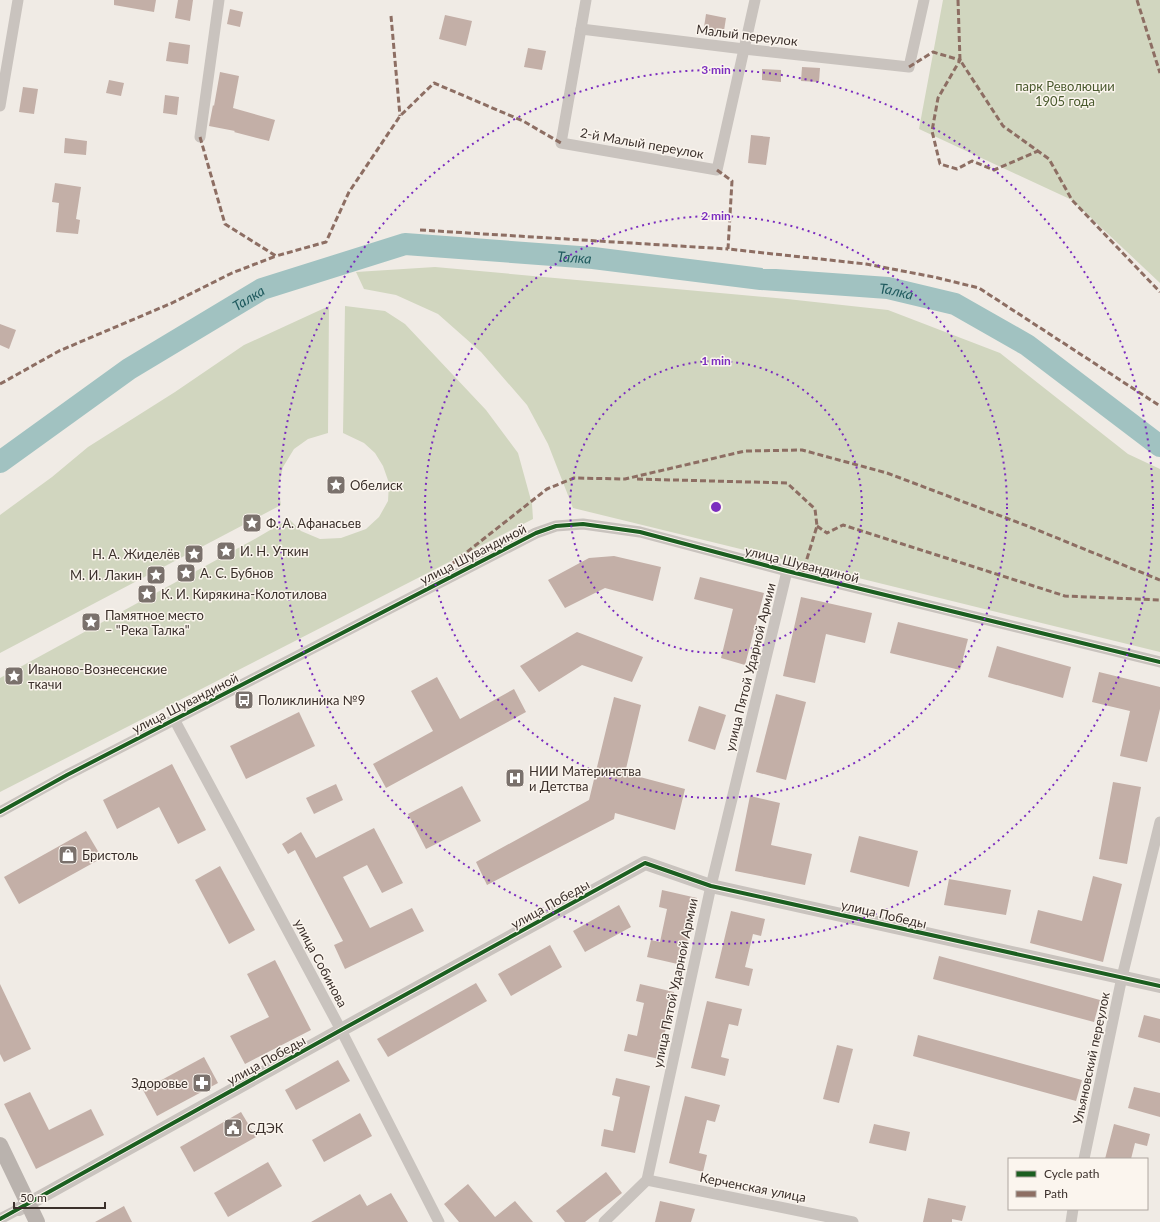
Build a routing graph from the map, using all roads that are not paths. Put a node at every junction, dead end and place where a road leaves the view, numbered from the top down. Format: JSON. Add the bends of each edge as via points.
{"nodes":[{"id":1,"x":18,"y":0,"type":"edge"},
{"id":2,"x":219,"y":0,"type":"edge"},
{"id":3,"x":586,"y":0,"type":"edge"},
{"id":4,"x":756,"y":0,"type":"edge"},
{"id":5,"x":924,"y":0,"type":"edge"},
{"id":6,"x":581,"y":28,"type":"junction"},
{"id":7,"x":744,"y":49,"type":"junction"},
{"id":8,"x":0,"y":106,"type":"edge"},
{"id":9,"x":200,"y":137,"type":"dead end"},
{"id":10,"x":788,"y":571,"type":"junction"},
{"id":11,"x":1160,"y":662,"type":"edge"},
{"id":12,"x":174,"y":720,"type":"junction"},
{"id":13,"x":0,"y":812,"type":"edge"},
{"id":14,"x":1160,"y":822,"type":"edge"},
{"id":15,"x":711,"y":886,"type":"junction"},
{"id":16,"x":1122,"y":977,"type":"junction"},
{"id":17,"x":1160,"y":986,"type":"edge"},
{"id":18,"x":341,"y":1030,"type":"junction"},
{"id":19,"x":0,"y":1145,"type":"edge"},
{"id":20,"x":1084,"y":1158,"type":"edge"},
{"id":21,"x":0,"y":1170,"type":"edge"},
{"id":22,"x":647,"y":1180,"type":"junction"},
{"id":23,"x":1073,"y":1210,"type":"edge"},
{"id":24,"x":24,"y":1211,"type":"edge"},
{"id":25,"x":0,"y":1219,"type":"edge"},
{"id":26,"x":37,"y":1222,"type":"edge"},
{"id":27,"x":439,"y":1222,"type":"edge"},
{"id":28,"x":604,"y":1222,"type":"edge"},
{"id":29,"x":853,"y":1222,"type":"edge"},
{"id":30,"x":1071,"y":1222,"type":"edge"}],
"edges":[{"from":1,"to":8,"type":"street"},
{"from":2,"to":9,"type":"street"},
{"from":3,"to":6,"type":"street"},
{"from":4,"to":7,"type":"street"},
{"from":5,"to":7,"type":"street","name":"Малый переулок","via":[[909,67]]},
{"from":6,"to":7,"type":"street","name":"Малый переулок"},
{"from":6,"to":7,"type":"street","name":"2-й Малый переулок","via":[[561,143],[718,170]]},
{"from":10,"to":11,"type":"street","name":"улица Шувандиной"},
{"from":10,"to":12,"type":"street","name":"улица Шувандиной","via":[[640,532],[583,524],[556,526],[536,533]]},
{"from":10,"to":15,"type":"street","name":"улица Пятой Ударной Армии"},
{"from":12,"to":13,"type":"street","name":"улица Шувандиной"},
{"from":12,"to":18,"type":"street","name":"улица Собинова"},
{"from":14,"to":16,"type":"street","name":"Ульяновский переулок"},
{"from":15,"to":16,"type":"street","name":"улица Победы"},
{"from":15,"to":18,"type":"street","name":"улица Победы","via":[[645,863]]},
{"from":15,"to":22,"type":"street","name":"улица Пятой Ударной Армии"},
{"from":16,"to":17,"type":"street","name":"улица Победы"},
{"from":16,"to":20,"type":"street","name":"Ульяновский переулок"},
{"from":18,"to":24,"type":"street","name":"улица Победы"},
{"from":18,"to":27,"type":"street","name":"улица Собинова"},
{"from":19,"to":24,"type":"main road"},
{"from":21,"to":24,"type":"main road"},
{"from":22,"to":28,"type":"street"},
{"from":22,"to":29,"type":"street","name":"Керченская улица"},
{"from":23,"to":30,"type":"street"},
{"from":24,"to":25,"type":"street","name":"улица Победы"},
{"from":24,"to":26,"type":"main road"}]}
